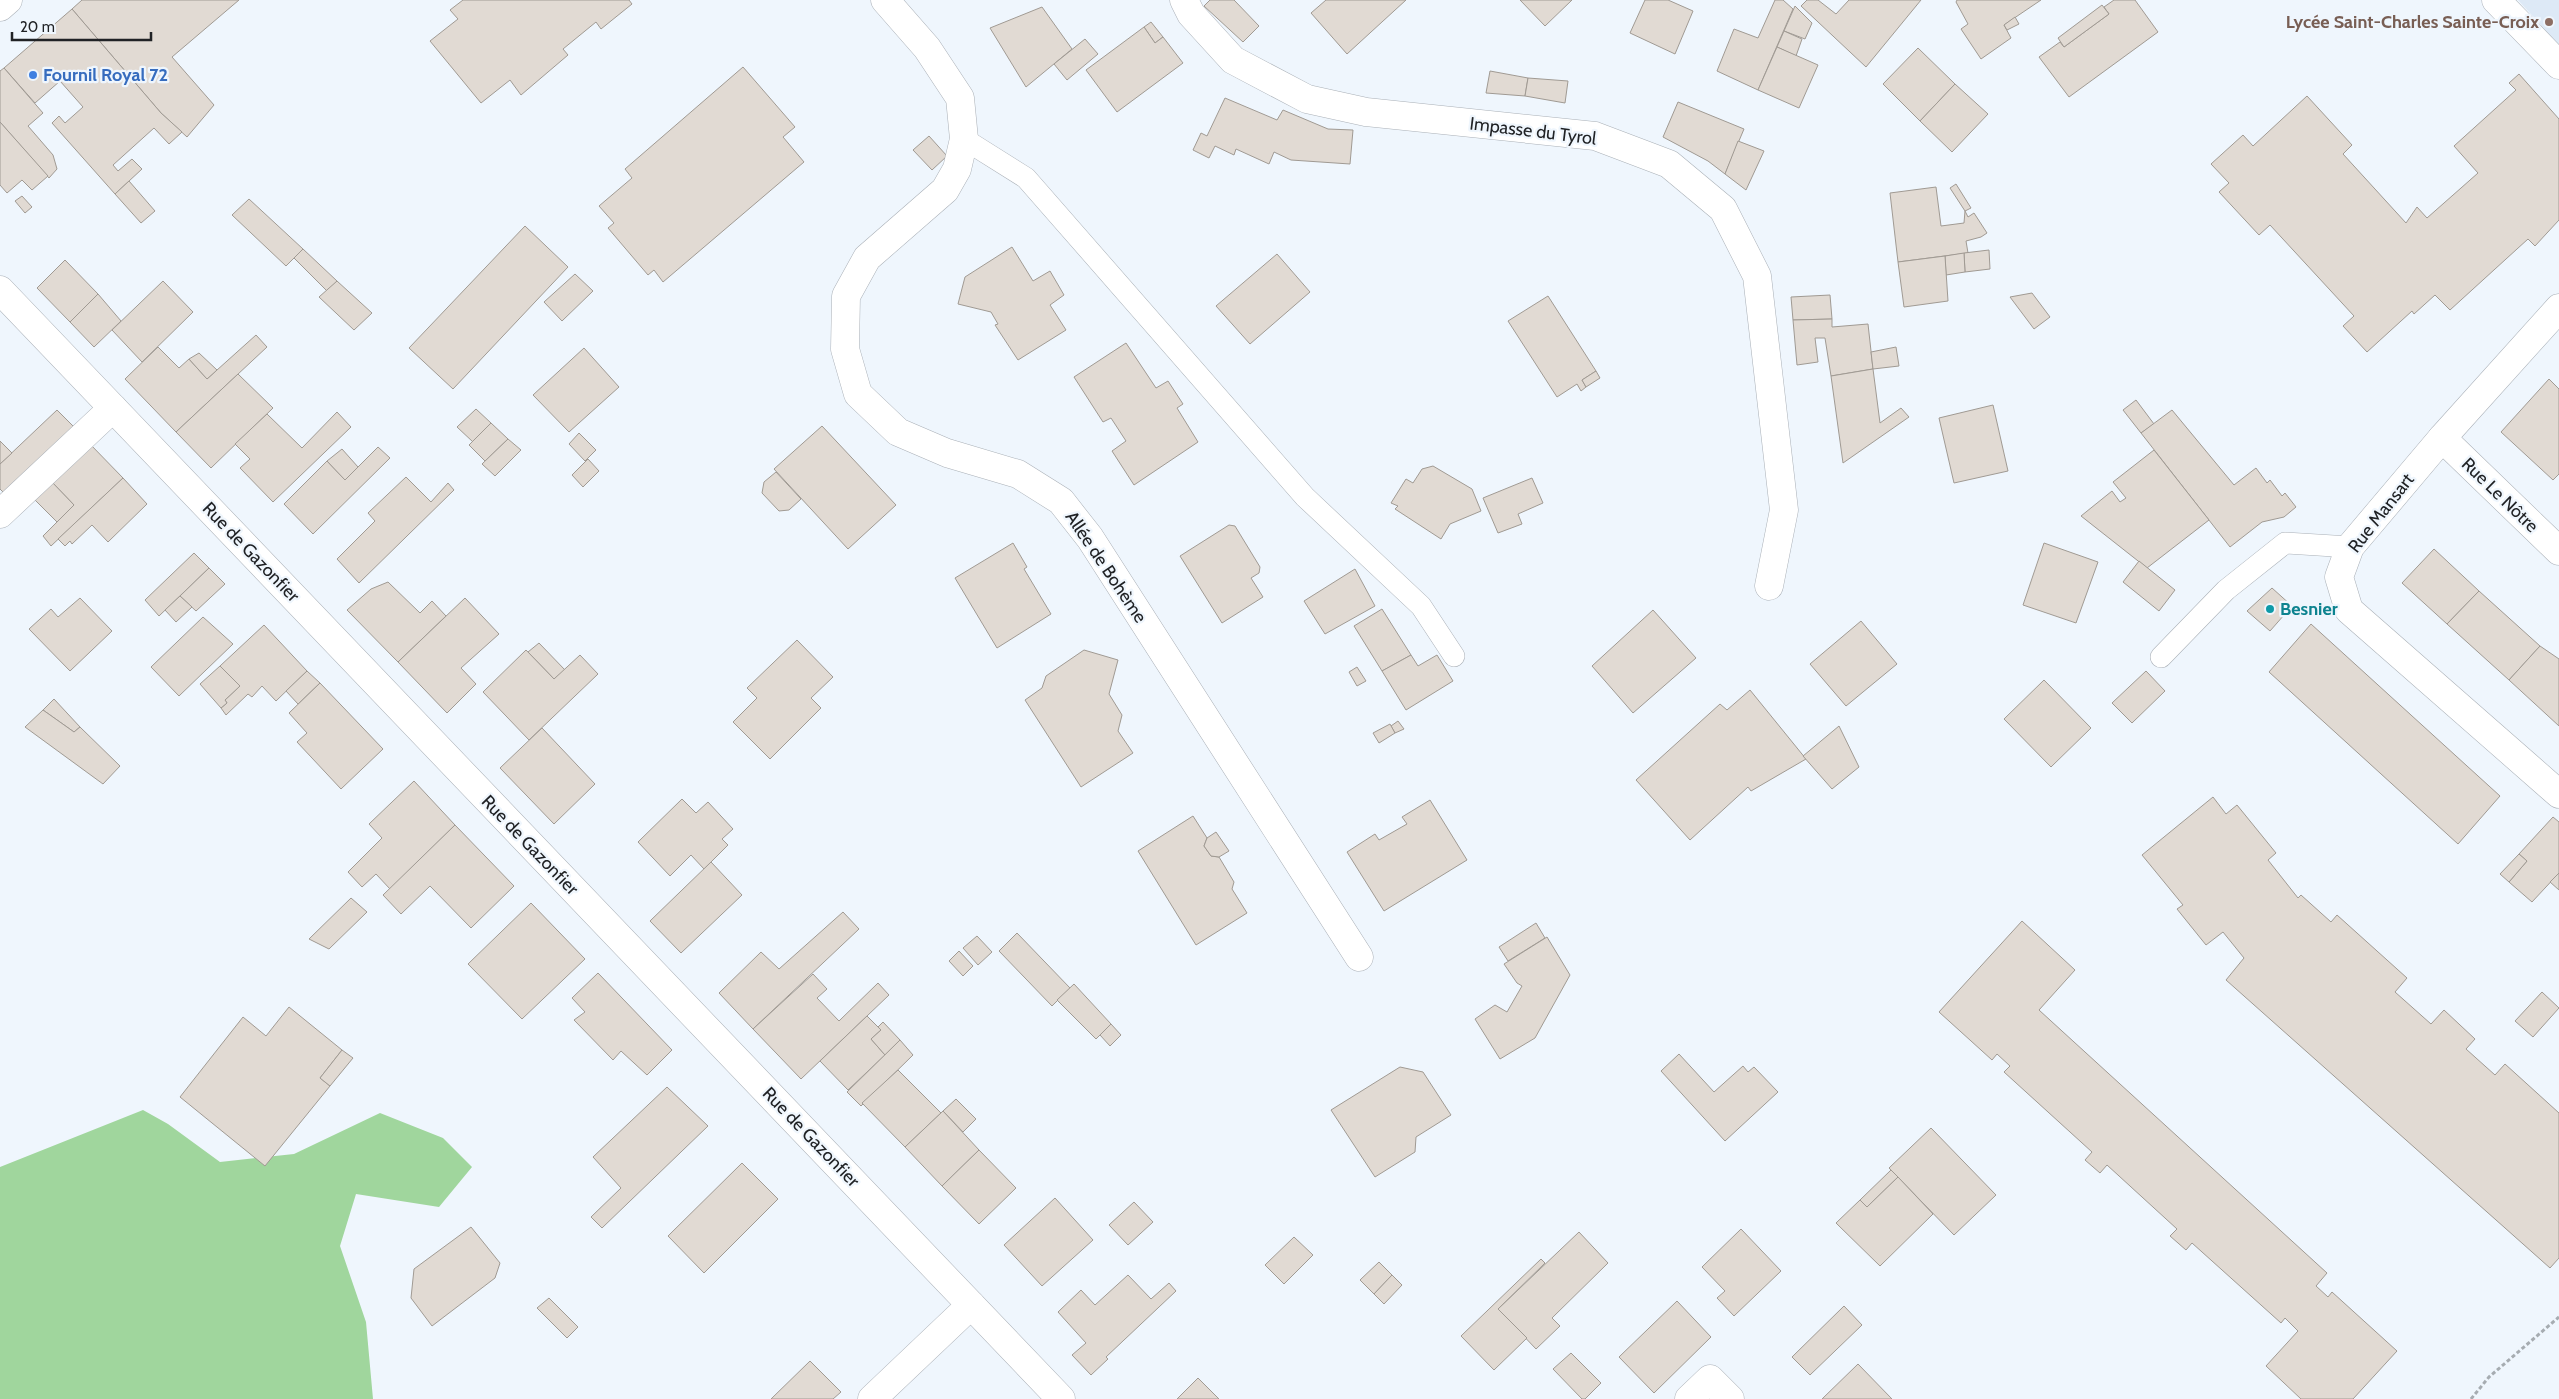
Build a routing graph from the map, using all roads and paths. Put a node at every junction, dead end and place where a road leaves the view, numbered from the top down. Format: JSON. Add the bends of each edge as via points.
{"nodes":[{"id":1,"x":8,"y":0,"type":"edge"},
{"id":2,"x":885,"y":0,"type":"edge"},
{"id":3,"x":1184,"y":0,"type":"edge"},
{"id":4,"x":2496,"y":0,"type":"edge"},
{"id":5,"x":0,"y":7,"type":"edge"},
{"id":6,"x":2559,"y":65,"type":"edge"},
{"id":7,"x":964,"y":138,"type":"junction"},
{"id":8,"x":0,"y":290,"type":"edge"},
{"id":9,"x":2559,"y":308,"type":"edge"},
{"id":10,"x":114,"y":408,"type":"junction"},
{"id":11,"x":2442,"y":438,"type":"junction"},
{"id":12,"x":0,"y":514,"type":"edge"},
{"id":13,"x":2350,"y":547,"type":"junction"},
{"id":14,"x":2559,"y":551,"type":"edge"},
{"id":15,"x":1769,"y":586,"type":"dead end"},
{"id":16,"x":1454,"y":656,"type":"dead end"},
{"id":17,"x":2161,"y":657,"type":"dead end"},
{"id":18,"x":2559,"y":794,"type":"edge"},
{"id":19,"x":1359,"y":957,"type":"dead end"},
{"id":20,"x":972,"y":1305,"type":"junction"},
{"id":21,"x":2559,"y":1318,"type":"edge"},
{"id":22,"x":872,"y":1399,"type":"edge"},
{"id":23,"x":1061,"y":1399,"type":"edge"},
{"id":24,"x":1689,"y":1399,"type":"edge"},
{"id":25,"x":1730,"y":1399,"type":"edge"},
{"id":26,"x":2471,"y":1399,"type":"edge"}],
"edges":[{"from":1,"to":5,"type":"street"},
{"from":2,"to":7,"type":"street","name":"Allée de Bohème","via":[[927,48],[960,98]]},
{"from":3,"to":15,"type":"street","name":"Impasse du Tyrol","via":[[1191,14],[1233,60],[1307,99],[1366,112],[1595,136],[1669,164],[1723,209],[1757,276],[1784,510]]},
{"from":4,"to":6,"type":"street"},
{"from":7,"to":16,"type":"lane","via":[[1026,178],[1305,497],[1421,606]]},
{"from":7,"to":19,"type":"street","name":"Allée de Bohème","via":[[957,169],[946,190],[867,258],[846,296],[845,349],[858,394],[898,432],[947,453],[1018,474],[1061,501],[1090,538]]},
{"from":8,"to":10,"type":"street","name":"Rue de Gazonfier"},
{"from":9,"to":11,"type":"street","name":"Rue Mansart"},
{"from":10,"to":12,"type":"street"},
{"from":10,"to":20,"type":"street","name":"Rue de Gazonfier"},
{"from":11,"to":13,"type":"street","name":"Rue Mansart"},
{"from":11,"to":14,"type":"street","name":"Rue Le Nôtre"},
{"from":13,"to":17,"type":"lane","via":[[2285,543],[2226,590]]},
{"from":13,"to":18,"type":"street","name":"Rue Mansart","via":[[2339,577],[2349,610]]},
{"from":20,"to":22,"type":"street"},
{"from":20,"to":23,"type":"street","name":"Rue de Gazonfier"},
{"from":21,"to":26,"type":"path","via":[[2488,1377]]},
{"from":24,"to":25,"type":"street","via":[[1710,1379]]}]}
